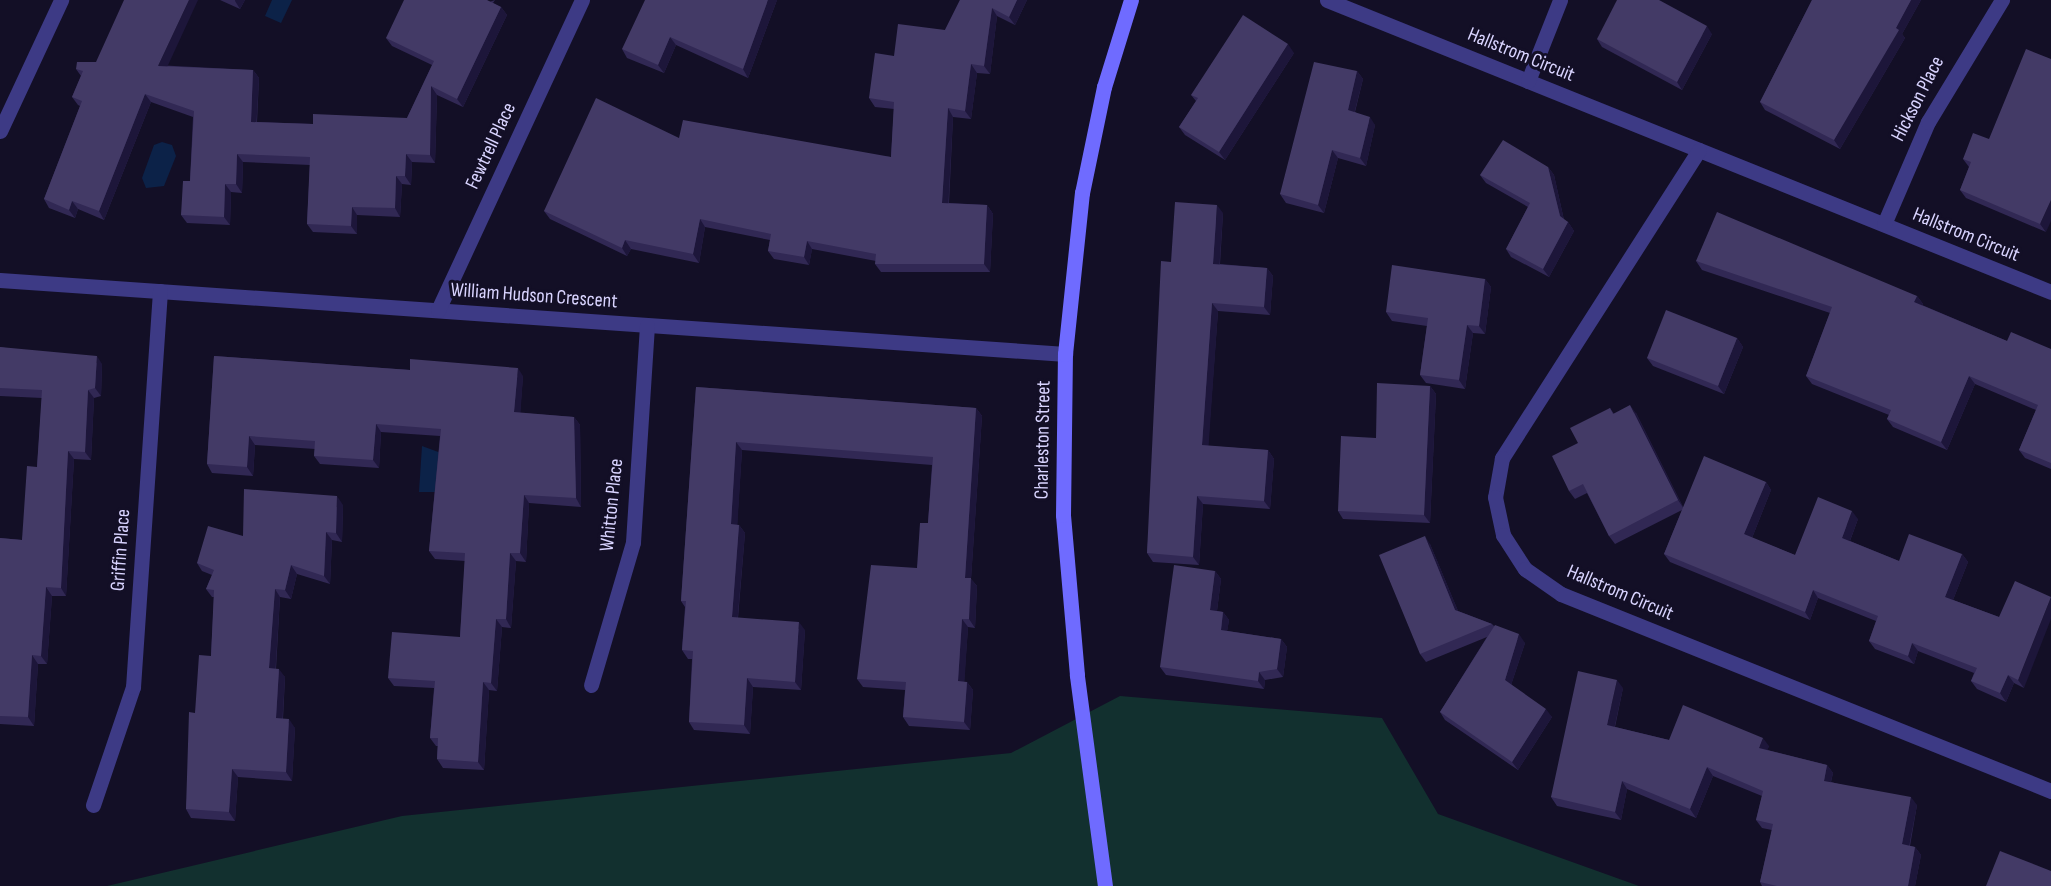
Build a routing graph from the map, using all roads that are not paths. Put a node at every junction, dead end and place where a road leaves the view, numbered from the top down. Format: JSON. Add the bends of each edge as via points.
{"nodes":[{"id":1,"x":61,"y":0,"type":"edge"},
{"id":2,"x":582,"y":0,"type":"edge"},
{"id":3,"x":1131,"y":0,"type":"edge"},
{"id":4,"x":1327,"y":0,"type":"edge"},
{"id":5,"x":1560,"y":0,"type":"edge"},
{"id":6,"x":2002,"y":0,"type":"edge"},
{"id":7,"x":1528,"y":81,"type":"junction"},
{"id":8,"x":0,"y":131,"type":"edge"},
{"id":9,"x":1699,"y":150,"type":"junction"},
{"id":10,"x":1884,"y":224,"type":"junction"},
{"id":11,"x":0,"y":280,"type":"edge"},
{"id":12,"x":160,"y":291,"type":"junction"},
{"id":13,"x":2051,"y":292,"type":"edge"},
{"id":14,"x":438,"y":310,"type":"junction"},
{"id":15,"x":647,"y":325,"type":"junction"},
{"id":16,"x":1065,"y":354,"type":"junction"},
{"id":17,"x":591,"y":685,"type":"dead end"},
{"id":18,"x":2051,"y":791,"type":"edge"},
{"id":19,"x":93,"y":805,"type":"dead end"},
{"id":20,"x":1105,"y":886,"type":"edge"}],
"edges":[{"from":1,"to":8,"type":"street"},
{"from":2,"to":14,"type":"street","name":"Fewtrell Place"},
{"from":3,"to":16,"type":"street","name":"Charleston Street","via":[[1104,87],[1082,194]]},
{"from":4,"to":7,"type":"street","name":"Hallstrom Circuit"},
{"from":5,"to":7,"type":"street"},
{"from":6,"to":10,"type":"street","name":"Hickson Place","via":[[1928,122]]},
{"from":7,"to":9,"type":"street","name":"Hallstrom Circuit"},
{"from":9,"to":10,"type":"street","name":"Hallstrom Circuit"},
{"from":9,"to":18,"type":"street","name":"Hallstrom Circuit","via":[[1502,458],[1495,497],[1503,536],[1526,569],[1561,594]]},
{"from":10,"to":13,"type":"street","name":"Hallstrom Circuit"},
{"from":11,"to":12,"type":"street","name":"William Hudson Crescent"},
{"from":12,"to":14,"type":"street","name":"William Hudson Crescent"},
{"from":12,"to":19,"type":"street","name":"Griffin Place","via":[[133,687]]},
{"from":14,"to":15,"type":"street","name":"William Hudson Crescent"},
{"from":15,"to":16,"type":"street","name":"William Hudson Crescent"},
{"from":15,"to":17,"type":"street","name":"Whitton Place","via":[[633,542]]},
{"from":16,"to":20,"type":"street","name":"Charleston Street","via":[[1063,515]]}]}
